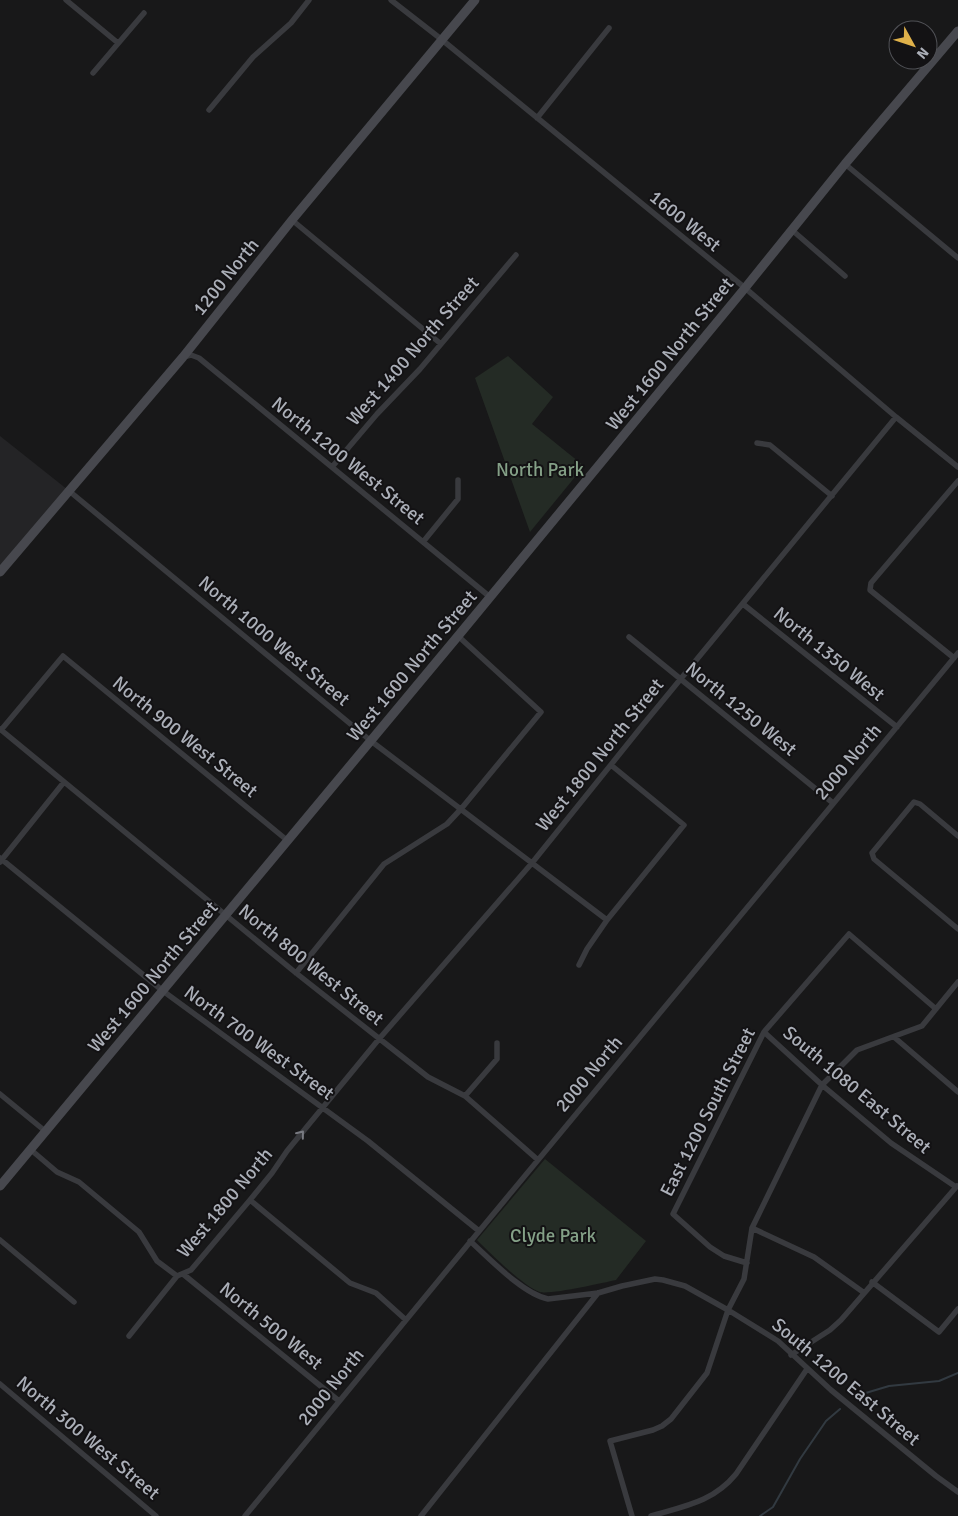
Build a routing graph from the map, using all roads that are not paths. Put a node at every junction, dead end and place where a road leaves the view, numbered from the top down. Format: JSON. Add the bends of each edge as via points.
{"nodes":[{"id":1,"x":66,"y":0,"type":"edge"},
{"id":2,"x":309,"y":0,"type":"edge"},
{"id":3,"x":391,"y":0,"type":"edge"},
{"id":4,"x":475,"y":0,"type":"edge"},
{"id":5,"x":144,"y":13,"type":"dead end"},
{"id":6,"x":609,"y":28,"type":"dead end"},
{"id":7,"x":958,"y":31,"type":"edge"},
{"id":8,"x":441,"y":39,"type":"junction"},
{"id":9,"x":118,"y":43,"type":"junction"},
{"id":10,"x":93,"y":73,"type":"dead end"},
{"id":11,"x":209,"y":110,"type":"dead end"},
{"id":12,"x":537,"y":118,"type":"junction"},
{"id":13,"x":845,"y":164,"type":"junction"},
{"id":14,"x":292,"y":220,"type":"junction"},
{"id":15,"x":792,"y":230,"type":"junction"},
{"id":16,"x":516,"y":255,"type":"dead end"},
{"id":17,"x":958,"y":258,"type":"edge"},
{"id":18,"x":845,"y":276,"type":"dead end"},
{"id":19,"x":745,"y":288,"type":"junction"},
{"id":20,"x":441,"y":344,"type":"junction"},
{"id":21,"x":183,"y":357,"type":"junction"},
{"id":22,"x":896,"y":417,"type":"junction"},
{"id":23,"x":757,"y":443,"type":"dead end"},
{"id":24,"x":332,"y":467,"type":"junction"},
{"id":25,"x":958,"y":468,"type":"edge"},
{"id":26,"x":458,"y":480,"type":"dead end"},
{"id":27,"x":958,"y":481,"type":"edge"},
{"id":28,"x":68,"y":490,"type":"junction"},
{"id":29,"x":832,"y":496,"type":"junction"},
{"id":30,"x":423,"y":542,"type":"junction"},
{"id":31,"x":0,"y":572,"type":"edge"},
{"id":32,"x":490,"y":597,"type":"junction"},
{"id":33,"x":742,"y":604,"type":"junction"},
{"id":34,"x":458,"y":636,"type":"junction"},
{"id":35,"x":629,"y":637,"type":"dead end"},
{"id":36,"x":956,"y":655,"type":"edge"},
{"id":37,"x":681,"y":679,"type":"junction"},
{"id":38,"x":896,"y":727,"type":"junction"},
{"id":39,"x":0,"y":730,"type":"edge"},
{"id":40,"x":371,"y":741,"type":"junction"},
{"id":41,"x":611,"y":765,"type":"junction"},
{"id":42,"x":64,"y":782,"type":"junction"},
{"id":43,"x":833,"y":804,"type":"junction"},
{"id":44,"x":461,"y":809,"type":"junction"},
{"id":45,"x":958,"y":836,"type":"edge"},
{"id":46,"x":288,"y":841,"type":"junction"},
{"id":47,"x":0,"y":860,"type":"edge"},
{"id":48,"x":532,"y":863,"type":"junction"},
{"id":49,"x":227,"y":915,"type":"junction"},
{"id":50,"x":607,"y":920,"type":"junction"},
{"id":51,"x":958,"y":929,"type":"edge"},
{"id":52,"x":579,"y":965,"type":"dead end"},
{"id":53,"x":296,"y":973,"type":"junction"},
{"id":54,"x":957,"y":984,"type":"edge"},
{"id":55,"x":163,"y":991,"type":"junction"},
{"id":56,"x":936,"y":1009,"type":"junction"},
{"id":57,"x":764,"y":1032,"type":"junction"},
{"id":58,"x":894,"y":1037,"type":"junction"},
{"id":59,"x":379,"y":1039,"type":"junction"},
{"id":60,"x":497,"y":1043,"type":"dead end"},
{"id":61,"x":822,"y":1085,"type":"junction"},
{"id":62,"x":958,"y":1092,"type":"edge"},
{"id":63,"x":0,"y":1094,"type":"edge"},
{"id":64,"x":465,"y":1096,"type":"junction"},
{"id":65,"x":322,"y":1108,"type":"junction"},
{"id":66,"x":45,"y":1131,"type":"junction"},
{"id":67,"x":30,"y":1149,"type":"junction"},
{"id":68,"x":538,"y":1160,"type":"junction"},
{"id":69,"x":0,"y":1186,"type":"edge"},
{"id":70,"x":957,"y":1186,"type":"edge"},
{"id":71,"x":250,"y":1200,"type":"junction"},
{"id":72,"x":752,"y":1228,"type":"junction"},
{"id":73,"x":479,"y":1231,"type":"junction"},
{"id":74,"x":0,"y":1240,"type":"edge"},
{"id":75,"x":470,"y":1241,"type":"junction"},
{"id":76,"x":748,"y":1263,"type":"junction"},
{"id":77,"x":180,"y":1275,"type":"junction"},
{"id":78,"x":872,"y":1282,"type":"junction"},
{"id":79,"x":864,"y":1292,"type":"junction"},
{"id":80,"x":598,"y":1293,"type":"junction"},
{"id":81,"x":74,"y":1302,"type":"dead end"},
{"id":82,"x":728,"y":1310,"type":"junction"},
{"id":83,"x":956,"y":1311,"type":"edge"},
{"id":84,"x":406,"y":1320,"type":"junction"},
{"id":85,"x":129,"y":1336,"type":"dead end"},
{"id":86,"x":791,"y":1354,"type":"junction"},
{"id":87,"x":807,"y":1369,"type":"junction"},
{"id":88,"x":0,"y":1384,"type":"edge"},
{"id":89,"x":339,"y":1401,"type":"junction"},
{"id":90,"x":958,"y":1492,"type":"edge"},
{"id":91,"x":156,"y":1516,"type":"edge"},
{"id":92,"x":245,"y":1516,"type":"edge"},
{"id":93,"x":421,"y":1516,"type":"edge"},
{"id":94,"x":632,"y":1516,"type":"edge"},
{"id":95,"x":651,"y":1516,"type":"edge"}],
"edges":[{"from":1,"to":9,"type":"street"},
{"from":2,"to":11,"type":"street"},
{"from":3,"to":8,"type":"street","name":"1600 West"},
{"from":4,"to":8,"type":"street","name":"1200 North"},
{"from":5,"to":9,"type":"street"},
{"from":6,"to":12,"type":"street"},
{"from":7,"to":13,"type":"street","name":"West 1600 North Street"},
{"from":8,"to":12,"type":"street","name":"1600 West"},
{"from":8,"to":14,"type":"street","name":"1200 North"},
{"from":9,"to":10,"type":"street"},
{"from":12,"to":19,"type":"street","name":"1600 West"},
{"from":13,"to":15,"type":"street","name":"West 1600 North Street"},
{"from":13,"to":17,"type":"street"},
{"from":14,"to":20,"type":"street"},
{"from":14,"to":21,"type":"street","name":"1200 North"},
{"from":15,"to":18,"type":"street"},
{"from":15,"to":19,"type":"street","name":"West 1600 North Street"},
{"from":16,"to":20,"type":"street","name":"West 1400 North Street"},
{"from":19,"to":22,"type":"street","name":"1600 West"},
{"from":19,"to":32,"type":"street","name":"West 1600 North Street"},
{"from":20,"to":24,"type":"street","name":"West 1400 North Street"},
{"from":21,"to":24,"type":"street","name":"North 1200 West Street","via":[[199,358]]},
{"from":21,"to":28,"type":"street","name":"1200 North"},
{"from":22,"to":25,"type":"street","name":"1600 West"},
{"from":22,"to":29,"type":"street","name":"West 1800 North Street"},
{"from":23,"to":29,"type":"street","via":[[770,445]]},
{"from":24,"to":30,"type":"street","name":"North 1200 West Street"},
{"from":26,"to":30,"type":"street","via":[[458,499]]},
{"from":27,"to":36,"type":"street","via":[[871,583],[870,590]]},
{"from":28,"to":31,"type":"street","name":"1200 North"},
{"from":28,"to":40,"type":"street","name":"North 1000 West Street"},
{"from":29,"to":33,"type":"street","name":"West 1800 North Street"},
{"from":30,"to":32,"type":"street","name":"North 1200 West Street"},
{"from":32,"to":34,"type":"street","name":"West 1600 North Street"},
{"from":33,"to":37,"type":"street","name":"West 1800 North Street"},
{"from":33,"to":38,"type":"street","name":"North 1350 West"},
{"from":34,"to":40,"type":"street","name":"West 1600 North Street"},
{"from":34,"to":44,"type":"street","via":[[541,712]]},
{"from":35,"to":37,"type":"street","name":"North 1250 West"},
{"from":36,"to":38,"type":"street","name":"2000 North"},
{"from":37,"to":41,"type":"street","name":"West 1800 North Street"},
{"from":37,"to":43,"type":"street","name":"North 1250 West"},
{"from":38,"to":43,"type":"street","name":"2000 North"},
{"from":39,"to":42,"type":"street","name":"North 800 West Street"},
{"from":39,"to":46,"type":"street","name":"North 900 West Street","via":[[63,656]]},
{"from":40,"to":44,"type":"street","name":"North 1000 West Street"},
{"from":40,"to":46,"type":"street","name":"West 1600 North Street"},
{"from":41,"to":48,"type":"street","name":"West 1800 North Street"},
{"from":41,"to":50,"type":"street","via":[[684,825]]},
{"from":42,"to":47,"type":"street"},
{"from":42,"to":49,"type":"street","name":"North 800 West Street"},
{"from":43,"to":68,"type":"street","name":"2000 North"},
{"from":44,"to":48,"type":"street","name":"North 1000 West Street"},
{"from":44,"to":53,"type":"street","via":[[447,824],[384,864]]},
{"from":45,"to":51,"type":"street","via":[[914,802],[872,853],[874,859]]},
{"from":46,"to":49,"type":"street","name":"West 1600 North Street"},
{"from":47,"to":55,"type":"street","name":"North 700 West Street"},
{"from":48,"to":50,"type":"street","name":"North 1000 West Street"},
{"from":48,"to":59,"type":"street","name":"West 1800 North Street"},
{"from":49,"to":53,"type":"street","name":"North 800 West Street"},
{"from":49,"to":55,"type":"street","name":"West 1600 North Street"},
{"from":50,"to":52,"type":"street"},
{"from":53,"to":59,"type":"street","name":"North 800 West Street"},
{"from":54,"to":56,"type":"street"},
{"from":55,"to":65,"type":"street","name":"North 700 West Street"},
{"from":55,"to":66,"type":"street","name":"West 1600 North Street"},
{"from":56,"to":57,"type":"street","name":"East 1200 South Street","via":[[849,934]]},
{"from":56,"to":58,"type":"street","via":[[922,1026]]},
{"from":57,"to":61,"type":"street","name":"South 1080 East Street"},
{"from":57,"to":76,"type":"street","name":"East 1200 South Street","via":[[673,1214],[724,1256]]},
{"from":58,"to":61,"type":"street","via":[[857,1050]]},
{"from":58,"to":62,"type":"street"},
{"from":59,"to":64,"type":"street","name":"North 800 West Street","via":[[428,1077]]},
{"from":59,"to":65,"type":"street","name":"West 1800 North Street"},
{"from":60,"to":64,"type":"street","via":[[497,1059]]},
{"from":61,"to":70,"type":"street","name":"South 1080 East Street","via":[[891,1142]]},
{"from":61,"to":72,"type":"street"},
{"from":63,"to":66,"type":"street"},
{"from":64,"to":68,"type":"street","name":"North 800 West Street"},
{"from":71,"to":65,"type":"street","name":"West 1800 North","one_way":true},
{"from":65,"to":73,"type":"street","name":"North 700 West Street"},
{"from":66,"to":67,"type":"street","name":"West 1600 North Street"},
{"from":67,"to":69,"type":"street","name":"West 1600 North Street"},
{"from":67,"to":77,"type":"street","name":"North 500 West","via":[[57,1172],[79,1182],[139,1232],[158,1261]]},
{"from":68,"to":73,"type":"street","name":"2000 North"},
{"from":70,"to":78,"type":"street"},
{"from":71,"to":77,"type":"street","name":"West 1800 North","via":[[191,1270]]},
{"from":71,"to":84,"type":"street","via":[[350,1283],[376,1293]]},
{"from":72,"to":76,"type":"street"},
{"from":72,"to":79,"type":"street","via":[[814,1256]]},
{"from":73,"to":75,"type":"street","name":"2000 North"},
{"from":74,"to":81,"type":"street"},
{"from":75,"to":80,"type":"street","name":"South 1200 East Street","via":[[534,1294],[548,1298]]},
{"from":75,"to":84,"type":"street","name":"2000 North"},
{"from":76,"to":82,"type":"street","via":[[744,1279]]},
{"from":77,"to":85,"type":"street","name":"West 1800 North"},
{"from":77,"to":89,"type":"street","name":"North 500 West"},
{"from":78,"to":79,"type":"street"},
{"from":78,"to":83,"type":"street","via":[[939,1332]]},
{"from":79,"to":86,"type":"street","via":[[830,1330]]},
{"from":80,"to":82,"type":"street","name":"South 1200 East Street","via":[[644,1281],[663,1280],[685,1286]]},
{"from":80,"to":93,"type":"street"},
{"from":82,"to":86,"type":"street","name":"South 1200 East Street","via":[[778,1341]]},
{"from":82,"to":94,"type":"street","via":[[707,1373],[672,1419],[653,1430],[610,1440]]},
{"from":84,"to":89,"type":"street","name":"2000 North"},
{"from":86,"to":87,"type":"street","name":"South 1200 East Street"},
{"from":87,"to":90,"type":"street","name":"South 1200 East Street"},
{"from":87,"to":95,"type":"street","via":[[729,1483],[701,1501]]},
{"from":88,"to":91,"type":"street","name":"North 300 West Street"},
{"from":89,"to":92,"type":"street","name":"2000 North"}]}
